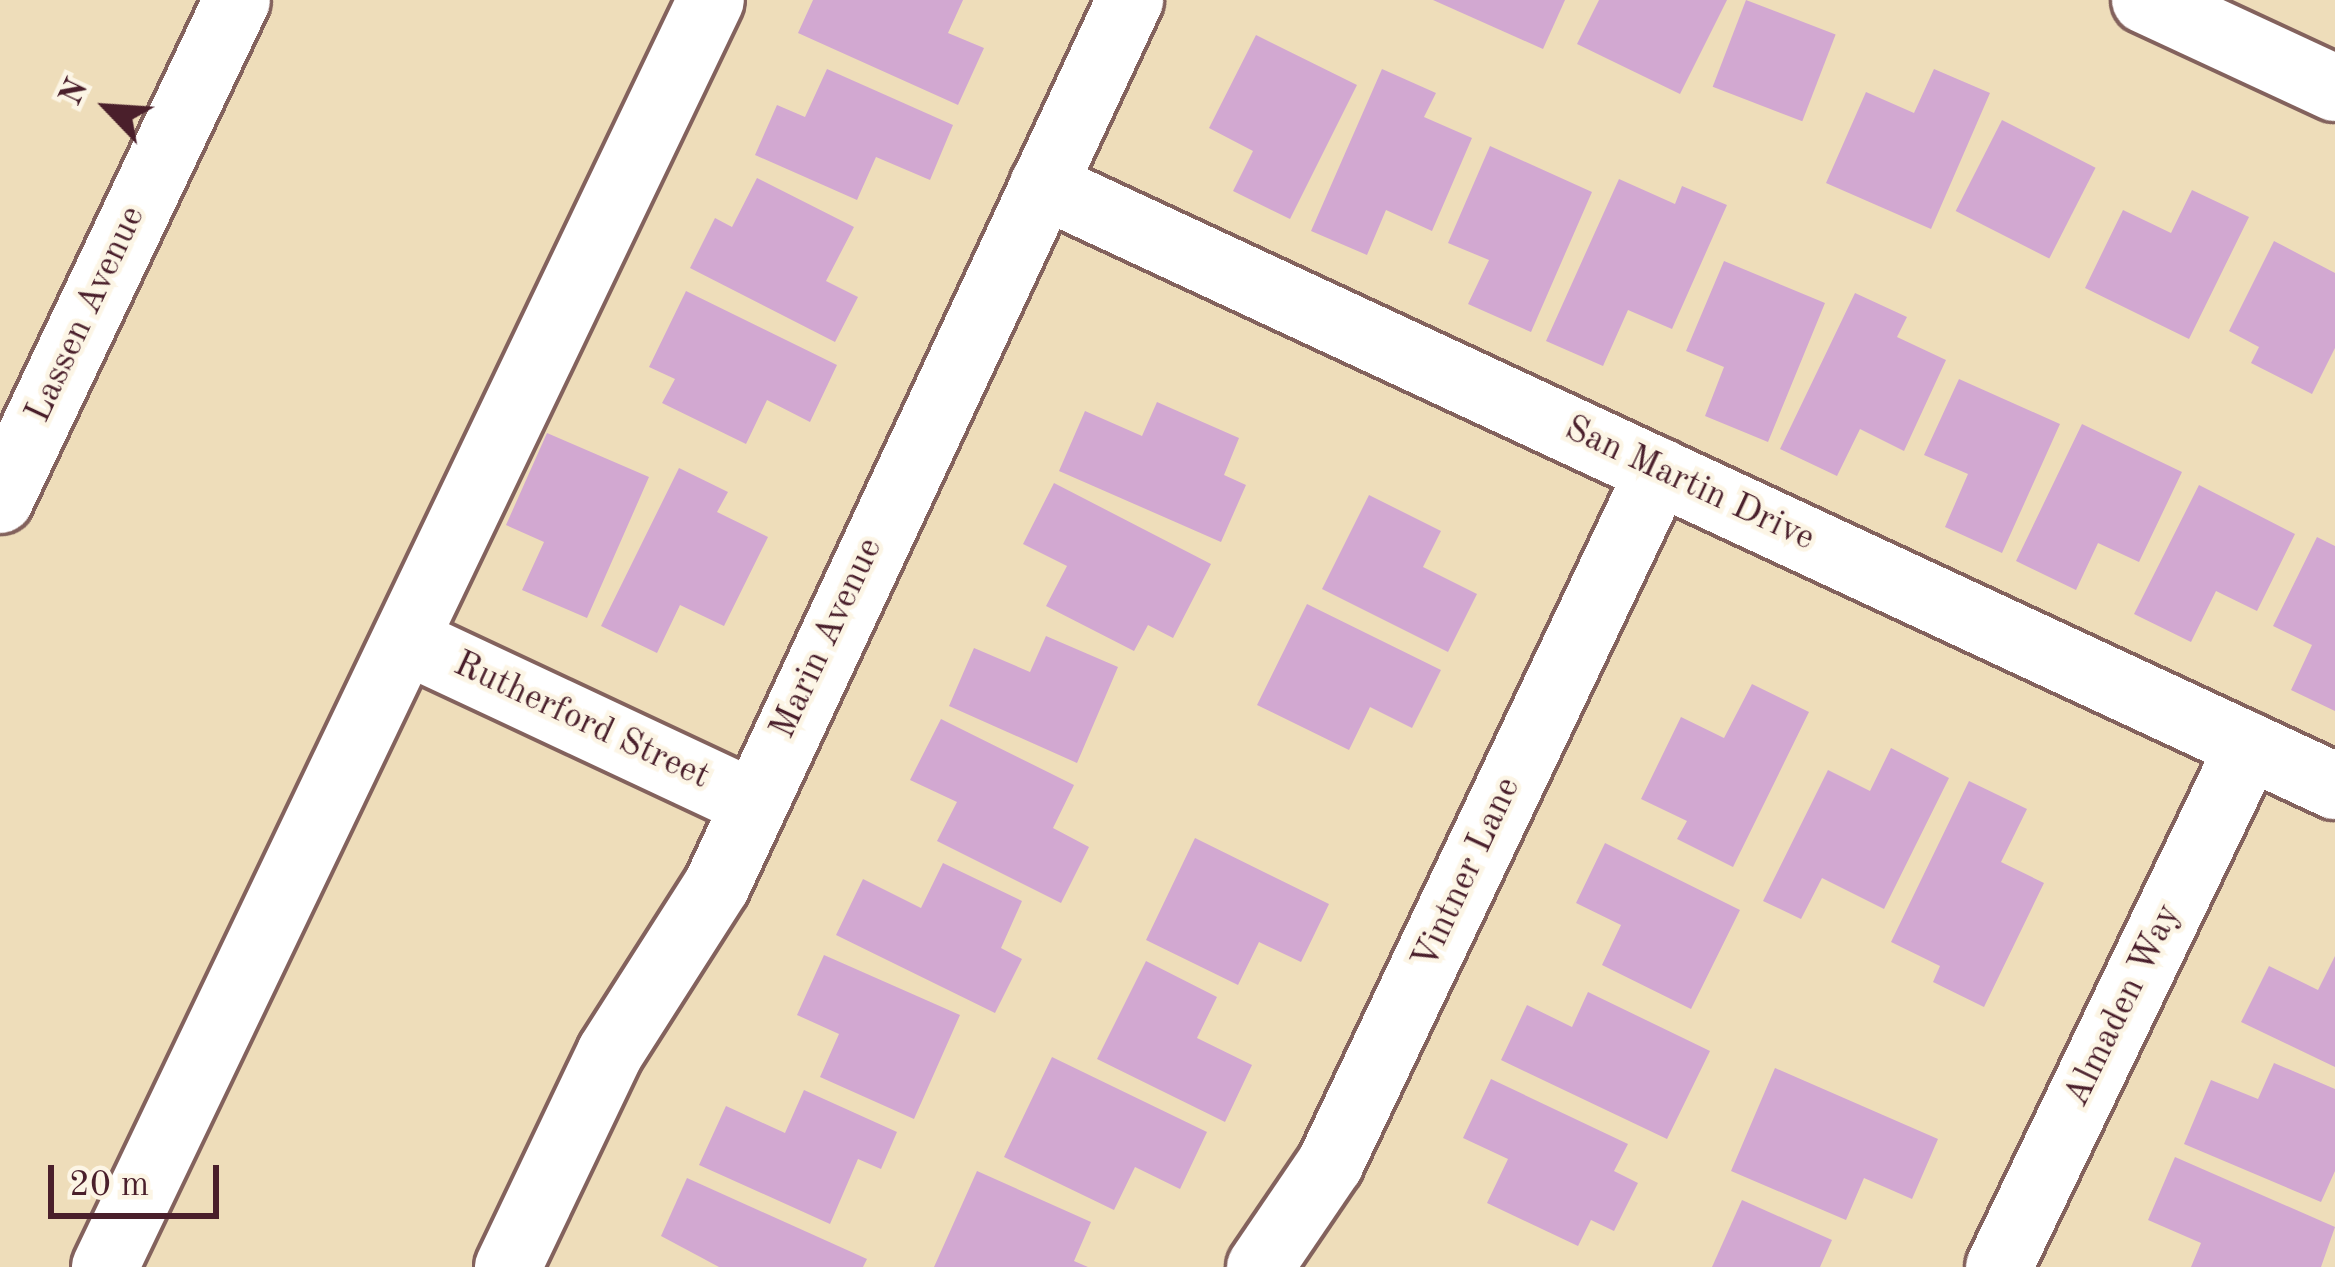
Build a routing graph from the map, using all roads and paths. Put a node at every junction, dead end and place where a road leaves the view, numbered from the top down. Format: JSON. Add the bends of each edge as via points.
{"nodes":[{"id":1,"x":237,"y":0,"type":"edge"},
{"id":2,"x":712,"y":0,"type":"edge"},
{"id":3,"x":1130,"y":0,"type":"edge"},
{"id":4,"x":2145,"y":0,"type":"edge"},
{"id":5,"x":2335,"y":88,"type":"edge"},
{"id":6,"x":1042,"y":185,"type":"junction"},
{"id":7,"x":7,"y":468,"type":"edge"},
{"id":8,"x":1659,"y":472,"type":"junction"},
{"id":9,"x":411,"y":643,"type":"junction"},
{"id":10,"x":2249,"y":746,"type":"junction"},
{"id":11,"x":2335,"y":786,"type":"edge"},
{"id":12,"x":751,"y":802,"type":"junction"},
{"id":13,"x":105,"y":1267,"type":"edge"},
{"id":14,"x":508,"y":1267,"type":"edge"},
{"id":15,"x":1260,"y":1267,"type":"edge"},
{"id":16,"x":1999,"y":1267,"type":"edge"}],
"edges":[{"from":1,"to":7,"type":"street","name":"Lassen Avenue"},
{"from":2,"to":9,"type":"street"},
{"from":3,"to":6,"type":"street","name":"Marin Avenue"},
{"from":4,"to":5,"type":"street"},
{"from":6,"to":8,"type":"street","name":"San Martin Drive"},
{"from":6,"to":12,"type":"street","name":"Marin Avenue"},
{"from":8,"to":10,"type":"street","name":"San Martin Drive"},
{"from":8,"to":15,"type":"street","name":"Vintner Lane","via":[[1330,1165]]},
{"from":9,"to":12,"type":"street","name":"Rutherford Street"},
{"from":9,"to":13,"type":"street"},
{"from":10,"to":11,"type":"street","name":"San Martin Drive"},
{"from":10,"to":16,"type":"street","name":"Almaden Way"},
{"from":12,"to":14,"type":"street","name":"Marin Avenue","via":[[717,885],[610,1053]]}]}
